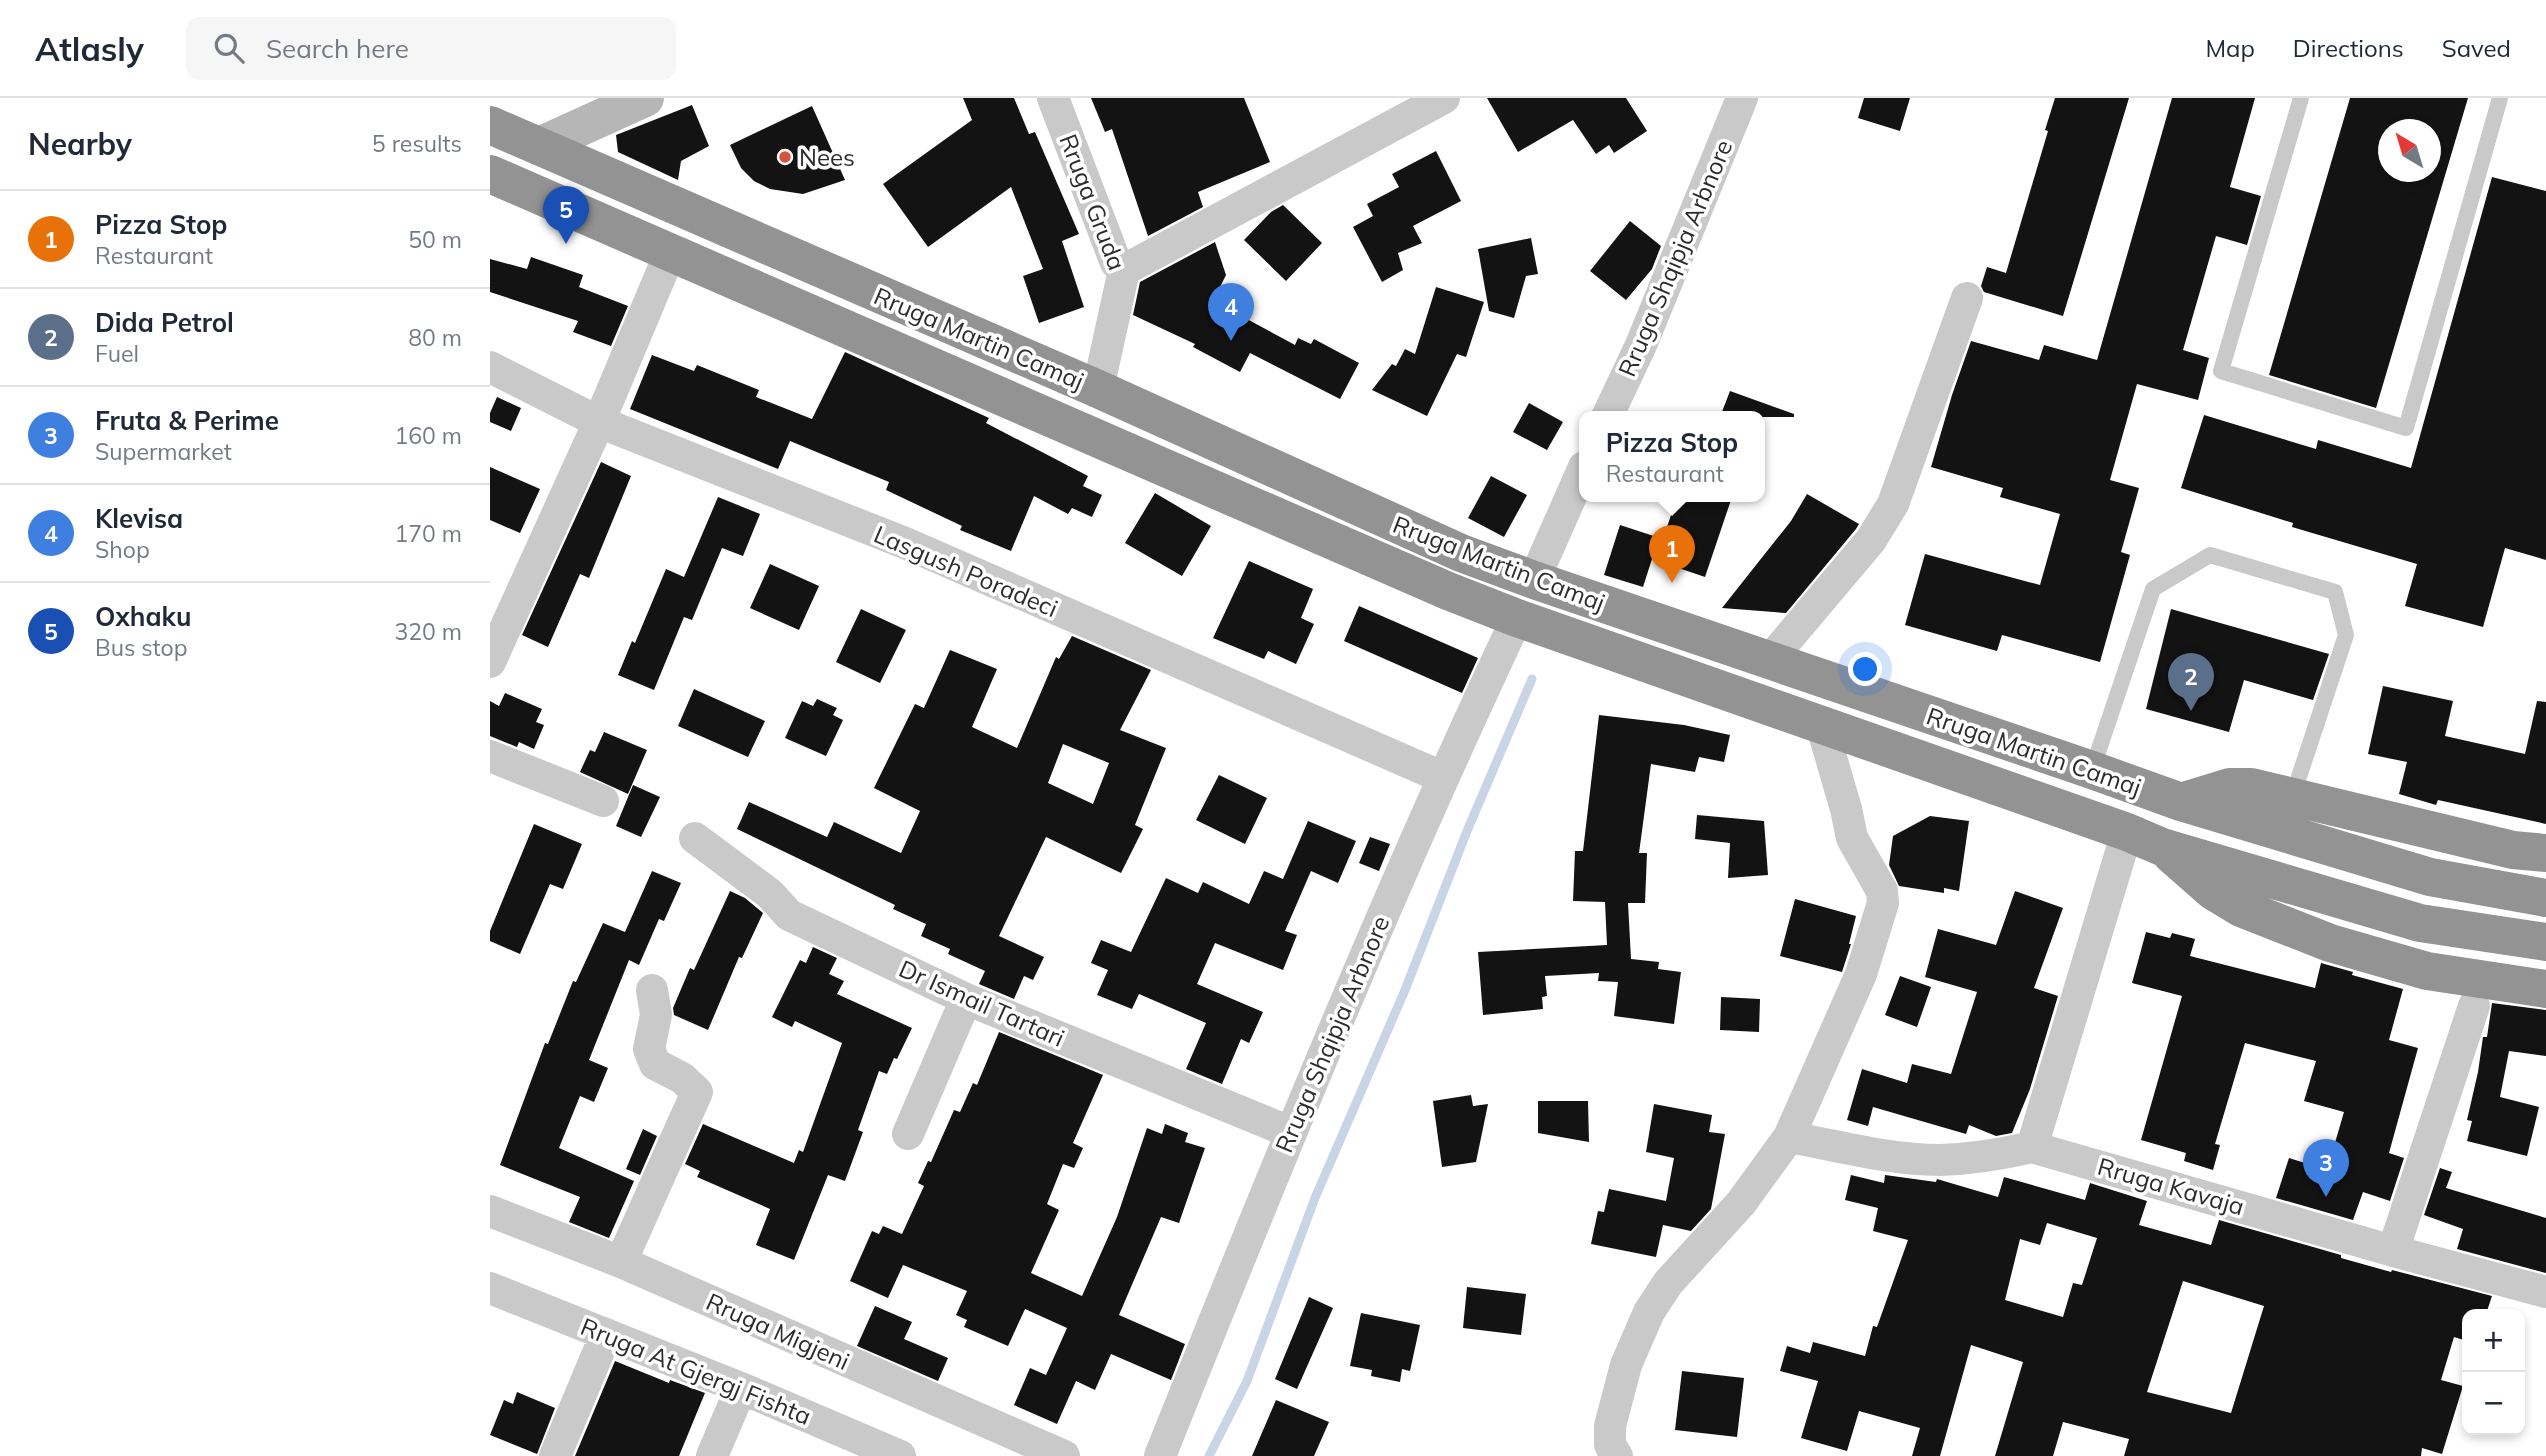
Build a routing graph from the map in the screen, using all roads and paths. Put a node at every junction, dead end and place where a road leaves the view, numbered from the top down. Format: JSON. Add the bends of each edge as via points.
{"nodes":[{"id":1,"x":645,"y":98,"type":"edge"},
{"id":2,"x":1053,"y":98,"type":"edge"},
{"id":3,"x":1444,"y":98,"type":"edge"},
{"id":4,"x":1742,"y":98,"type":"edge"},
{"id":5,"x":2301,"y":98,"type":"edge"},
{"id":6,"x":2500,"y":98,"type":"edge"},
{"id":7,"x":490,"y":125,"type":"edge"},
{"id":8,"x":539,"y":146,"type":"junction"},
{"id":9,"x":490,"y":174,"type":"edge"},
{"id":10,"x":670,"y":253,"type":"junction"},
{"id":11,"x":1124,"y":270,"type":"junction"},
{"id":12,"x":1967,"y":298,"type":"dead end"},
{"id":13,"x":490,"y":367,"type":"edge"},
{"id":14,"x":1098,"y":389,"type":"junction"},
{"id":15,"x":1610,"y":411,"type":"edge"},
{"id":16,"x":599,"y":422,"type":"junction"},
{"id":17,"x":1579,"y":478,"type":"edge"},
{"id":18,"x":1534,"y":580,"type":"junction"},
{"id":19,"x":1517,"y":618,"type":"junction"},
{"id":20,"x":1769,"y":661,"type":"junction"},
{"id":21,"x":490,"y":662,"type":"edge"},
{"id":22,"x":1821,"y":723,"type":"junction"},
{"id":23,"x":490,"y":756,"type":"edge"},
{"id":24,"x":2092,"y":770,"type":"junction"},
{"id":25,"x":1442,"y":778,"type":"junction"},
{"id":26,"x":2293,"y":796,"type":"junction"},
{"id":27,"x":603,"y":802,"type":"dead end"},
{"id":28,"x":2181,"y":802,"type":"junction"},
{"id":29,"x":2127,"y":832,"type":"junction"},
{"id":30,"x":695,"y":838,"type":"dead end"},
{"id":31,"x":2162,"y":847,"type":"junction"},
{"id":32,"x":2546,"y":853,"type":"edge"},
{"id":33,"x":2546,"y":898,"type":"edge"},
{"id":34,"x":2546,"y":942,"type":"edge"},
{"id":35,"x":2546,"y":989,"type":"edge"},
{"id":36,"x":652,"y":990,"type":"dead end"},
{"id":37,"x":966,"y":999,"type":"junction"},
{"id":38,"x":2474,"y":1006,"type":"dead end"},
{"id":39,"x":1290,"y":1132,"type":"junction"},
{"id":40,"x":908,"y":1134,"type":"dead end"},
{"id":41,"x":1789,"y":1137,"type":"junction"},
{"id":42,"x":2032,"y":1147,"type":"junction"},
{"id":43,"x":490,"y":1211,"type":"edge"},
{"id":44,"x":2393,"y":1251,"type":"junction"},
{"id":45,"x":621,"y":1262,"type":"junction"},
{"id":46,"x":490,"y":1288,"type":"edge"},
{"id":47,"x":2546,"y":1292,"type":"edge"},
{"id":48,"x":606,"y":1334,"type":"junction"},
{"id":49,"x":741,"y":1388,"type":"junction"},
{"id":50,"x":555,"y":1456,"type":"edge"},
{"id":51,"x":712,"y":1456,"type":"edge"},
{"id":52,"x":900,"y":1456,"type":"edge"},
{"id":53,"x":1064,"y":1456,"type":"edge"},
{"id":54,"x":1160,"y":1456,"type":"edge"},
{"id":55,"x":1617,"y":1456,"type":"edge"}],
"edges":[{"from":1,"to":8,"type":"street"},
{"from":2,"to":11,"type":"street","name":"Rruga Gruda","via":[[1116,263]]},
{"from":3,"to":11,"type":"street"},
{"from":4,"to":15,"type":"street","name":"Rruga Shqipja Arbnore"},
{"from":5,"to":6,"type":"lane","via":[[2221,371],[2406,428]]},
{"from":7,"to":8,"type":"highway","name":"Rruga Martin Camaj"},
{"from":8,"to":14,"type":"highway","name":"Rruga Martin Camaj"},
{"from":9,"to":10,"type":"highway","name":"Rruga Martin Camaj"},
{"from":10,"to":16,"type":"street"},
{"from":10,"to":19,"type":"highway","name":"Rruga Martin Camaj"},
{"from":11,"to":14,"type":"street","name":"Rruga Gruda"},
{"from":12,"to":20,"type":"street","via":[[1893,504],[1871,540]]},
{"from":13,"to":16,"type":"street","name":"Lasgush Poradeci"},
{"from":14,"to":18,"type":"highway","name":"Rruga Martin Camaj","via":[[1461,553]]},
{"from":16,"to":21,"type":"street"},
{"from":16,"to":25,"type":"street","name":"Lasgush Poradeci","via":[[905,543]]},
{"from":17,"to":18,"type":"street"},
{"from":18,"to":20,"type":"highway","name":"Rruga Martin Camaj"},
{"from":19,"to":22,"type":"highway","name":"Rruga Martin Camaj"},
{"from":19,"to":25,"type":"street","name":"Rruga Shqipja Arbnore"},
{"from":20,"to":24,"type":"highway","name":"Rruga Martin Camaj"},
{"from":22,"to":29,"type":"highway","name":"Rruga Martin Camaj"},
{"from":22,"to":41,"type":"street","via":[[1852,838],[1879,884],[1883,903],[1861,974]]},
{"from":23,"to":27,"type":"street"},
{"from":24,"to":26,"type":"lane","via":[[2152,589],[2210,555],[2335,592],[2346,635]]},
{"from":24,"to":28,"type":"highway","name":"Rruga Martin Camaj"},
{"from":25,"to":39,"type":"street","name":"Rruga Shqipja Arbnore"},
{"from":26,"to":28,"type":"highway","via":[[2251,787],[2230,788]]},
{"from":26,"to":32,"type":"highway","via":[[2513,850]]},
{"from":28,"to":33,"type":"highway","name":"Rruga Martin Camaj","via":[[2430,877]]},
{"from":29,"to":31,"type":"highway","name":"Rruga Martin Camaj"},
{"from":29,"to":42,"type":"street"},
{"from":30,"to":37,"type":"street","name":"Dr Ismail Tartari","via":[[770,894],[789,915]]},
{"from":31,"to":34,"type":"highway","name":"Rruga Martin Camaj","via":[[2420,923]]},
{"from":31,"to":35,"type":"highway","via":[[2213,891],[2241,908],[2330,943],[2427,971]]},
{"from":36,"to":45,"type":"street","via":[[656,1015],[649,1049],[655,1064],[697,1091]]},
{"from":37,"to":39,"type":"street","name":"Dr Ismail Tartari"},
{"from":37,"to":40,"type":"street"},
{"from":38,"to":44,"type":"street"},
{"from":39,"to":54,"type":"street","name":"Rruga Shqipja Arbnore"},
{"from":41,"to":42,"type":"street","name":"Rruga Kavaja","via":[[1939,1160]]},
{"from":41,"to":55,"type":"street","via":[[1741,1203],[1668,1283],[1649,1312],[1626,1365],[1610,1426],[1610,1445]]},
{"from":42,"to":44,"type":"street","name":"Rruga Kavaja"},
{"from":43,"to":45,"type":"street","name":"Rruga Migjeni"},
{"from":44,"to":47,"type":"street","name":"Rruga Kavaja"},
{"from":45,"to":53,"type":"street","name":"Rruga Migjeni"},
{"from":46,"to":48,"type":"street","name":"Rruga At Gjergj Fishta"},
{"from":48,"to":49,"type":"street","name":"Rruga At Gjergj Fishta"},
{"from":48,"to":50,"type":"street"},
{"from":49,"to":51,"type":"street"},
{"from":49,"to":52,"type":"street","name":"Rruga At Gjergj Fishta"}]}
